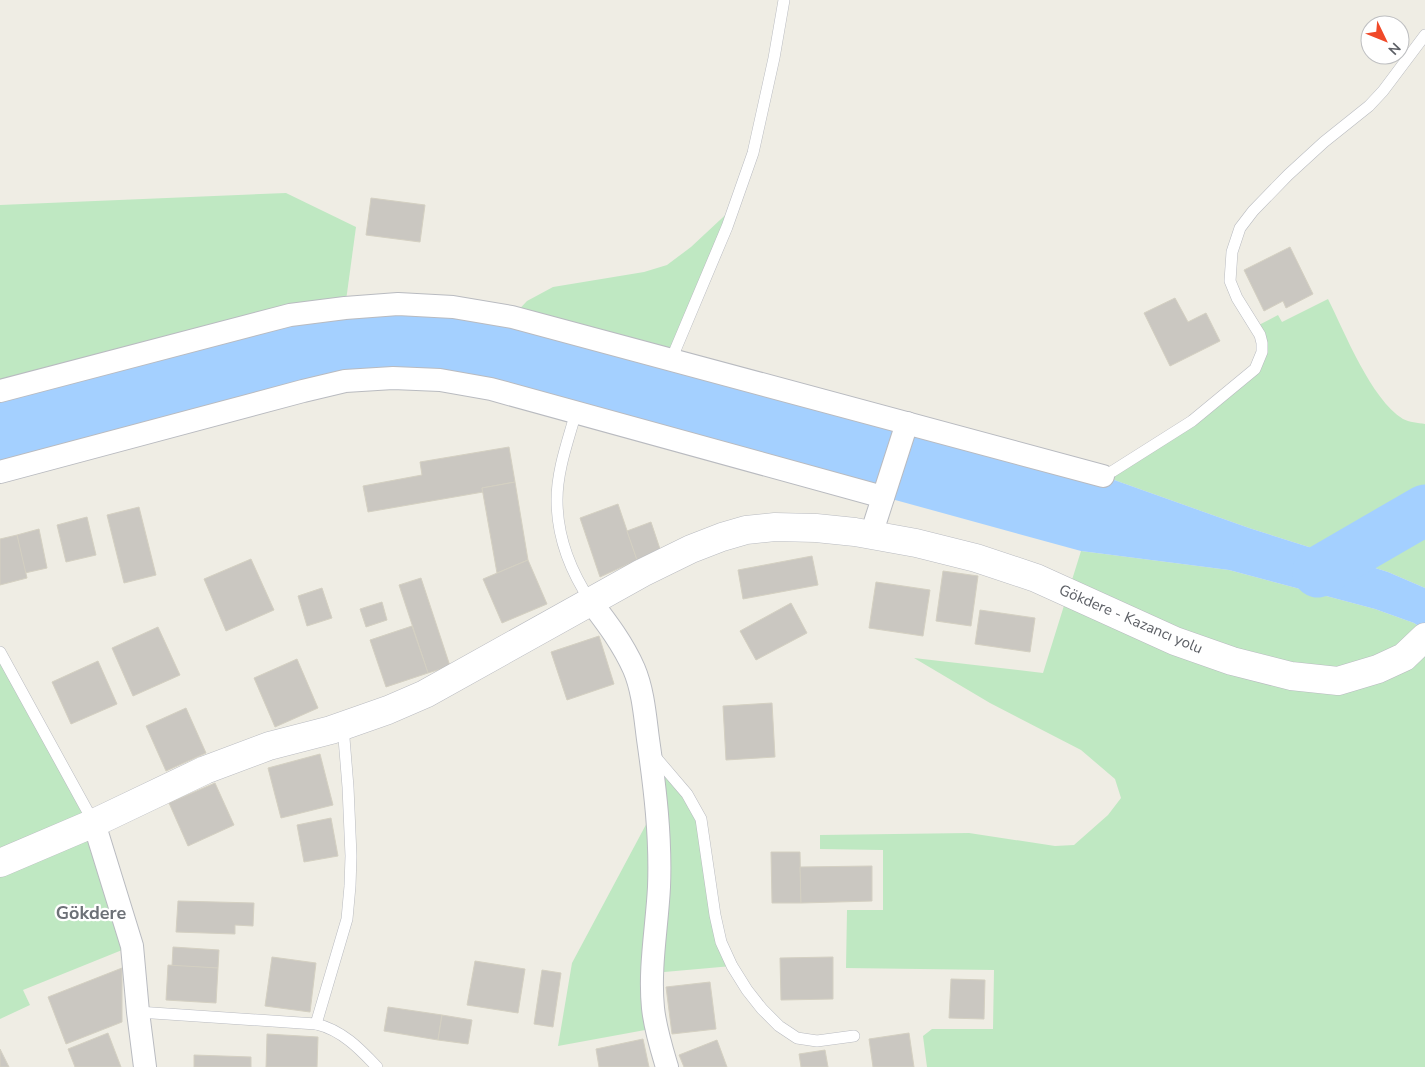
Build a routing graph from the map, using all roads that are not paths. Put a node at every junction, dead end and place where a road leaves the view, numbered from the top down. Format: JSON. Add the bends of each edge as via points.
{"nodes":[{"id":1,"x":784,"y":0,"type":"edge"},
{"id":2,"x":1425,"y":35,"type":"edge"},
{"id":3,"x":671,"y":360,"type":"junction"},
{"id":4,"x":0,"y":391,"type":"edge"},
{"id":5,"x":576,"y":412,"type":"junction"},
{"id":6,"x":904,"y":432,"type":"junction"},
{"id":7,"x":0,"y":472,"type":"edge"},
{"id":8,"x":1103,"y":476,"type":"joint"},
{"id":9,"x":886,"y":489,"type":"junction"},
{"id":10,"x":871,"y":535,"type":"junction"},
{"id":11,"x":591,"y":602,"type":"junction"},
{"id":12,"x":1425,"y":636,"type":"edge"},
{"id":13,"x":0,"y":652,"type":"edge"},
{"id":14,"x":343,"y":726,"type":"junction"},
{"id":15,"x":650,"y":750,"type":"junction"},
{"id":16,"x":94,"y":822,"type":"junction"},
{"id":17,"x":0,"y":863,"type":"edge"},
{"id":18,"x":138,"y":1012,"type":"junction"},
{"id":19,"x":316,"y":1024,"type":"junction"},
{"id":20,"x":854,"y":1036,"type":"dead end"},
{"id":21,"x":145,"y":1067,"type":"edge"},
{"id":22,"x":377,"y":1067,"type":"edge"},
{"id":23,"x":667,"y":1067,"type":"edge"}],
"edges":[{"from":1,"to":3,"type":"lane","via":[[753,153],[727,227]]},
{"from":2,"to":8,"type":"lane","via":[[1369,106],[1288,175],[1240,228],[1232,252],[1230,281],[1260,335],[1262,352],[1255,369],[1192,421]]},
{"from":3,"to":4,"type":"street","via":[[512,317],[398,304],[290,315]]},
{"from":3,"to":6,"type":"street"},
{"from":5,"to":7,"type":"street","via":[[491,389],[440,380],[392,378],[345,381]]},
{"from":5,"to":9,"type":"street"},
{"from":5,"to":11,"type":"lane","via":[[561,466],[557,500],[561,534],[570,562]]},
{"from":6,"to":8,"type":"street"},
{"from":6,"to":9,"type":"street"},
{"from":9,"to":10,"type":"street"},
{"from":10,"to":11,"type":"street","name":"Gökdere - Kazancı yolu","via":[[775,526],[746,530],[691,549]]},
{"from":10,"to":12,"type":"street","name":"Gökdere - Kazancı yolu","via":[[976,558],[1036,578],[1176,642],[1291,676],[1338,681],[1404,657]]},
{"from":11,"to":14,"type":"street","name":"Gökdere - Kazancı yolu","via":[[425,694]]},
{"from":11,"to":15,"type":"street","via":[[623,645],[635,671]]},
{"from":13,"to":16,"type":"lane"},
{"from":14,"to":16,"type":"street","name":"Gökdere - Kazancı yolu","via":[[269,746],[205,770]]},
{"from":14,"to":19,"type":"lane","via":[[350,886],[347,919]]},
{"from":15,"to":20,"type":"lane","via":[[687,794],[701,819],[721,942],[747,990],[779,1026],[797,1038],[817,1041]]},
{"from":15,"to":23,"type":"street","via":[[660,850],[653,1007],[658,1040]]},
{"from":16,"to":17,"type":"street","name":"Gökdere - Kazancı yolu"},
{"from":16,"to":18,"type":"street","via":[[132,946]]},
{"from":18,"to":19,"type":"lane"},
{"from":18,"to":21,"type":"street"},
{"from":19,"to":22,"type":"lane","via":[[340,1034]]}]}
